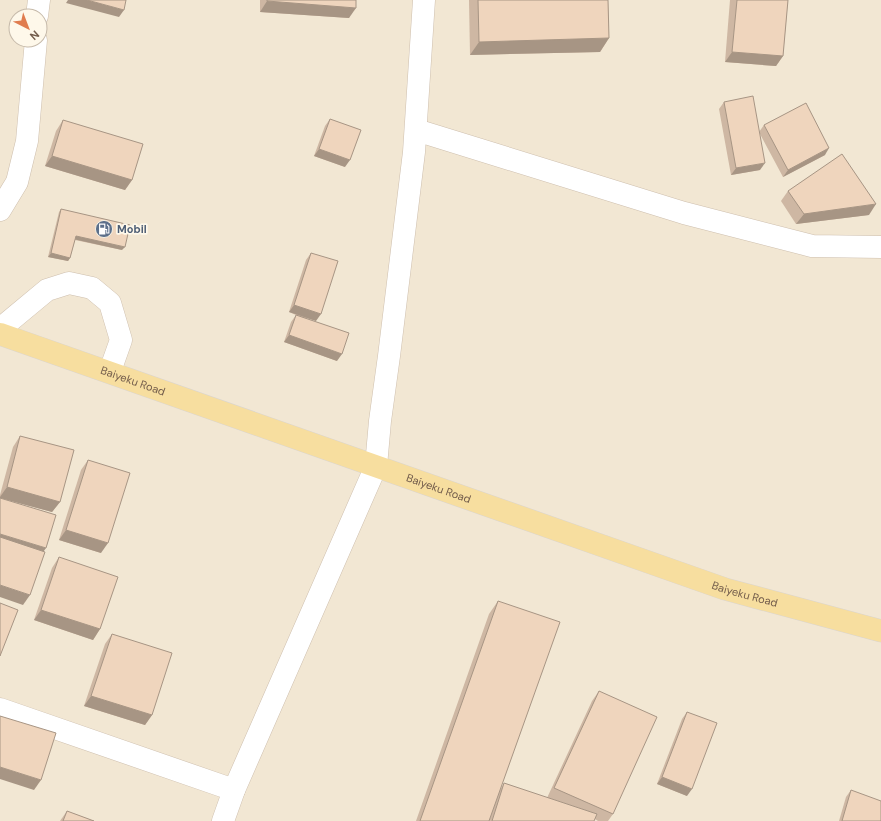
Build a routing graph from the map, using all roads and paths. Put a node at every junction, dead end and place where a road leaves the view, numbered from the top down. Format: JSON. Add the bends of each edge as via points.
{"nodes":[{"id":1,"x":424,"y":0,"type":"edge"},
{"id":2,"x":35,"y":48,"type":"edge"},
{"id":3,"x":416,"y":130,"type":"junction"},
{"id":4,"x":0,"y":210,"type":"edge"},
{"id":5,"x":881,"y":247,"type":"edge"},
{"id":6,"x":0,"y":329,"type":"edge"},
{"id":7,"x":0,"y":334,"type":"edge"},
{"id":8,"x":110,"y":371,"type":"junction"},
{"id":9,"x":376,"y":466,"type":"junction"},
{"id":10,"x":881,"y":631,"type":"edge"},
{"id":11,"x":0,"y":709,"type":"edge"},
{"id":12,"x":234,"y":790,"type":"junction"},
{"id":13,"x":223,"y":821,"type":"edge"}],
"edges":[{"from":1,"to":3,"type":"street"},
{"from":2,"to":4,"type":"street","via":[[27,141],[17,182]]},
{"from":3,"to":5,"type":"street","via":[[684,213],[812,246]]},
{"from":3,"to":9,"type":"street"},
{"from":6,"to":8,"type":"street","via":[[47,290],[69,283],[92,288],[110,303],[121,340]]},
{"from":7,"to":8,"type":"main road","name":"Baiyeku Road"},
{"from":8,"to":9,"type":"main road","name":"Baiyeku Road"},
{"from":9,"to":10,"type":"main road","name":"Baiyeku Road","via":[[726,589]]},
{"from":9,"to":12,"type":"street"},
{"from":11,"to":12,"type":"street"},
{"from":12,"to":13,"type":"street"}]}
